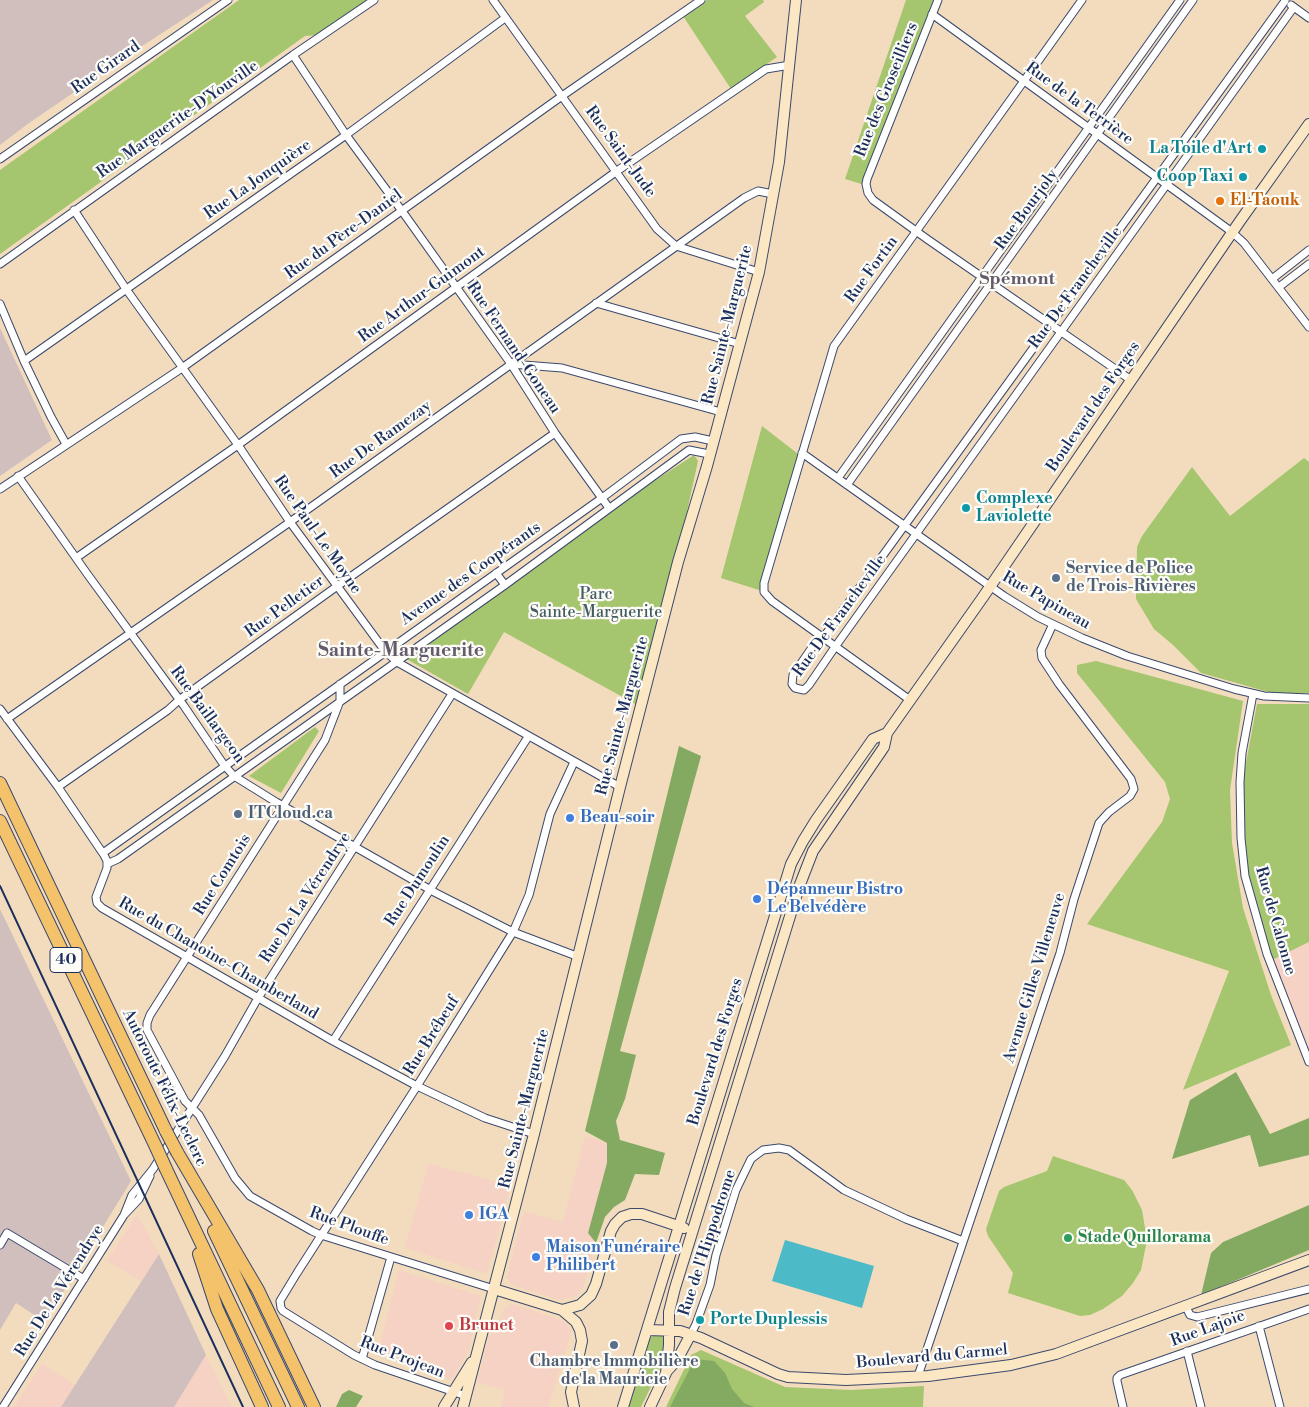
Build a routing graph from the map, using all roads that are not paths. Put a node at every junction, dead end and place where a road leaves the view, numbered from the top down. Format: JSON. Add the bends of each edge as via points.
{"nodes":[{"id":1,"x":228,"y":0,"type":"edge"},
{"id":2,"x":374,"y":0,"type":"edge"},
{"id":3,"x":493,"y":0,"type":"edge"},
{"id":4,"x":701,"y":0,"type":"edge"},
{"id":5,"x":796,"y":0,"type":"edge"},
{"id":6,"x":938,"y":0,"type":"edge"},
{"id":7,"x":1082,"y":0,"type":"edge"},
{"id":8,"x":1180,"y":0,"type":"edge"},
{"id":9,"x":1194,"y":0,"type":"edge"},
{"id":10,"x":1285,"y":0,"type":"edge"},
{"id":11,"x":1294,"y":7,"type":"junction"},
{"id":12,"x":932,"y":14,"type":"junction"},
{"id":13,"x":505,"y":18,"type":"junction"},
{"id":14,"x":1309,"y":18,"type":"edge"},
{"id":15,"x":293,"y":55,"type":"junction"},
{"id":16,"x":790,"y":65,"type":"junction"},
{"id":17,"x":1024,"y":81,"type":"junction"},
{"id":18,"x":562,"y":96,"type":"junction"},
{"id":19,"x":1309,"y":124,"type":"edge"},
{"id":20,"x":1088,"y":128,"type":"junction"},
{"id":21,"x":1097,"y":134,"type":"junction"},
{"id":22,"x":346,"y":135,"type":"junction"},
{"id":23,"x":0,"y":159,"type":"edge"},
{"id":24,"x":617,"y":170,"type":"junction"},
{"id":25,"x":1157,"y":178,"type":"junction"},
{"id":26,"x":1166,"y":184,"type":"junction"},
{"id":27,"x":773,"y":194,"type":"junction"},
{"id":28,"x":74,"y":210,"type":"junction"},
{"id":29,"x":402,"y":211,"type":"junction"},
{"id":30,"x":916,"y":232,"type":"junction"},
{"id":31,"x":1232,"y":232,"type":"junction"},
{"id":32,"x":676,"y":246,"type":"junction"},
{"id":33,"x":1309,"y":250,"type":"edge"},
{"id":34,"x":0,"y":264,"type":"edge"},
{"id":35,"x":1309,"y":264,"type":"edge"},
{"id":36,"x":759,"y":272,"type":"junction"},
{"id":37,"x":982,"y":277,"type":"junction"},
{"id":38,"x":1272,"y":279,"type":"junction"},
{"id":39,"x":991,"y":284,"type":"junction"},
{"id":40,"x":456,"y":287,"type":"junction"},
{"id":41,"x":1279,"y":287,"type":"junction"},
{"id":42,"x":126,"y":289,"type":"junction"},
{"id":43,"x":596,"y":303,"type":"junction"},
{"id":44,"x":0,"y":304,"type":"edge"},
{"id":45,"x":1050,"y":325,"type":"junction"},
{"id":46,"x":1309,"y":327,"type":"edge"},
{"id":47,"x":1060,"y":333,"type":"junction"},
{"id":48,"x":740,"y":344,"type":"junction"},
{"id":49,"x":24,"y":361,"type":"junction"},
{"id":50,"x":511,"y":364,"type":"junction"},
{"id":51,"x":182,"y":368,"type":"junction"},
{"id":52,"x":1131,"y":380,"type":"junction"},
{"id":53,"x":721,"y":412,"type":"junction"},
{"id":54,"x":555,"y":433,"type":"junction"},
{"id":55,"x":713,"y":441,"type":"junction"},
{"id":56,"x":66,"y":444,"type":"junction"},
{"id":57,"x":238,"y":445,"type":"junction"},
{"id":58,"x":802,"y":453,"type":"junction"},
{"id":59,"x":709,"y":454,"type":"junction"},
{"id":60,"x":18,"y":476,"type":"junction"},
{"id":61,"x":838,"y":478,"type":"junction"},
{"id":62,"x":848,"y":485,"type":"junction"},
{"id":63,"x":0,"y":489,"type":"edge"},
{"id":64,"x":602,"y":498,"type":"junction"},
{"id":65,"x":609,"y":508,"type":"junction"},
{"id":66,"x":290,"y":522,"type":"junction"},
{"id":67,"x":905,"y":525,"type":"junction"},
{"id":68,"x":916,"y":534,"type":"junction"},
{"id":69,"x":76,"y":558,"type":"junction"},
{"id":70,"x":496,"y":573,"type":"junction"},
{"id":71,"x":505,"y":585,"type":"junction"},
{"id":72,"x":990,"y":586,"type":"junction"},
{"id":73,"x":336,"y":587,"type":"junction"},
{"id":74,"x":1053,"y":624,"type":"junction"},
{"id":75,"x":131,"y":632,"type":"junction"},
{"id":76,"x":823,"y":638,"type":"junction"},
{"id":77,"x":835,"y":647,"type":"junction"},
{"id":78,"x":385,"y":651,"type":"junction"},
{"id":79,"x":396,"y":662,"type":"junction"},
{"id":80,"x":340,"y":684,"type":"junction"},
{"id":81,"x":452,"y":694,"type":"junction"},
{"id":82,"x":1253,"y":694,"type":"junction"},
{"id":83,"x":1309,"y":698,"type":"edge"},
{"id":84,"x":178,"y":700,"type":"junction"},
{"id":85,"x":910,"y":700,"type":"junction"},
{"id":86,"x":340,"y":701,"type":"junction"},
{"id":87,"x":0,"y":709,"type":"edge"},
{"id":88,"x":8,"y":719,"type":"junction"},
{"id":89,"x":887,"y":732,"type":"junction"},
{"id":90,"x":528,"y":737,"type":"junction"},
{"id":91,"x":574,"y":762,"type":"junction"},
{"id":92,"x":224,"y":765,"type":"junction"},
{"id":93,"x":234,"y":776,"type":"junction"},
{"id":94,"x":0,"y":783,"type":"edge"},
{"id":95,"x":58,"y":787,"type":"junction"},
{"id":96,"x":620,"y":787,"type":"junction"},
{"id":97,"x":283,"y":806,"type":"junction"},
{"id":98,"x":0,"y":821,"type":"edge"},
{"id":99,"x":355,"y":847,"type":"junction"},
{"id":100,"x":103,"y":853,"type":"junction"},
{"id":101,"x":107,"y":864,"type":"junction"},
{"id":102,"x":787,"y":874,"type":"junction"},
{"id":103,"x":802,"y":879,"type":"junction"},
{"id":104,"x":429,"y":889,"type":"junction"},
{"id":105,"x":513,"y":932,"type":"junction"},
{"id":106,"x":187,"y":956,"type":"junction"},
{"id":107,"x":579,"y":956,"type":"junction"},
{"id":108,"x":258,"y":998,"type":"junction"},
{"id":109,"x":747,"y":1004,"type":"junction"},
{"id":110,"x":762,"y":1009,"type":"junction"},
{"id":111,"x":146,"y":1024,"type":"joint"},
{"id":112,"x":333,"y":1041,"type":"junction"},
{"id":113,"x":1309,"y":1062,"type":"edge"},
{"id":114,"x":418,"y":1086,"type":"junction"},
{"id":115,"x":192,"y":1108,"type":"junction"},
{"id":116,"x":534,"y":1134,"type":"junction"},
{"id":117,"x":177,"y":1152,"type":"junction"},
{"id":118,"x":160,"y":1169,"type":"junction"},
{"id":119,"x":185,"y":1209,"type":"junction"},
{"id":120,"x":679,"y":1227,"type":"junction"},
{"id":121,"x":692,"y":1231,"type":"junction"},
{"id":122,"x":321,"y":1235,"type":"junction"},
{"id":123,"x":963,"y":1241,"type":"junction"},
{"id":124,"x":0,"y":1245,"type":"edge"},
{"id":125,"x":391,"y":1257,"type":"junction"},
{"id":126,"x":1309,"y":1260,"type":"edge"},
{"id":127,"x":84,"y":1279,"type":"junction"},
{"id":128,"x":1309,"y":1289,"type":"edge"},
{"id":129,"x":494,"y":1290,"type":"junction"},
{"id":130,"x":1185,"y":1305,"type":"junction"},
{"id":131,"x":280,"y":1308,"type":"joint"},
{"id":132,"x":1309,"y":1309,"type":"edge"},
{"id":133,"x":562,"y":1310,"type":"junction"},
{"id":134,"x":1258,"y":1326,"type":"junction"},
{"id":135,"x":669,"y":1329,"type":"junction"},
{"id":136,"x":647,"y":1330,"type":"junction"},
{"id":137,"x":691,"y":1334,"type":"junction"},
{"id":138,"x":1187,"y":1351,"type":"junction"},
{"id":139,"x":477,"y":1353,"type":"junction"},
{"id":140,"x":362,"y":1359,"type":"junction"},
{"id":141,"x":666,"y":1373,"type":"junction"},
{"id":142,"x":918,"y":1376,"type":"junction"},
{"id":143,"x":452,"y":1392,"type":"junction"},
{"id":144,"x":466,"y":1396,"type":"junction"},
{"id":145,"x":3,"y":1407,"type":"edge"},
{"id":146,"x":262,"y":1407,"type":"edge"},
{"id":147,"x":280,"y":1407,"type":"edge"},
{"id":148,"x":298,"y":1407,"type":"edge"},
{"id":149,"x":314,"y":1407,"type":"edge"},
{"id":150,"x":444,"y":1407,"type":"edge"},
{"id":151,"x":463,"y":1407,"type":"edge"},
{"id":152,"x":574,"y":1407,"type":"edge"},
{"id":153,"x":623,"y":1407,"type":"edge"},
{"id":154,"x":650,"y":1407,"type":"edge"},
{"id":155,"x":1123,"y":1407,"type":"edge"},
{"id":156,"x":1201,"y":1407,"type":"edge"},
{"id":157,"x":1280,"y":1407,"type":"edge"}],
"edges":[{"from":1,"to":23,"type":"street","name":"Rue Girard"},
{"from":2,"to":15,"type":"street","name":"Rue Marguerite-D'Youville"},
{"from":3,"to":13,"type":"street","name":"Rue Saint-Jude"},
{"from":4,"to":18,"type":"street","name":"Rue du Père-Daniel"},
{"from":5,"to":16,"type":"street","name":"Rue Sainte-Marguerite"},
{"from":6,"to":12,"type":"street","name":"Rue des Groseilliers"},
{"from":7,"to":17,"type":"street","name":"Rue Fortin"},
{"from":8,"to":20,"type":"street","name":"Rue Bourjoly"},
{"from":9,"to":21,"type":"street","name":"Rue Bourjoly"},
{"from":10,"to":11,"type":"street"},
{"from":10,"to":25,"type":"street","name":"Rue De Francheville"},
{"from":11,"to":14,"type":"street"},
{"from":11,"to":26,"type":"street","name":"Rue De Francheville"},
{"from":12,"to":17,"type":"street","name":"Rue de la Terrière"},
{"from":12,"to":30,"type":"street","name":"Rue des Groseilliers","via":[[867,178],[867,190],[874,200]]},
{"from":13,"to":18,"type":"street","name":"Rue Saint-Jude"},
{"from":13,"to":22,"type":"street","name":"Rue La Jonquière"},
{"from":15,"to":22,"type":"street","name":"Rue Fernand-Goneau"},
{"from":15,"to":28,"type":"street","name":"Rue Marguerite-D'Youville"},
{"from":16,"to":24,"type":"street","name":"Rue Arthur-Guimont","via":[[766,69]]},
{"from":16,"to":27,"type":"street","name":"Rue Sainte-Marguerite"},
{"from":17,"to":20,"type":"street","name":"Rue de la Terrière"},
{"from":17,"to":30,"type":"street","name":"Rue Fortin"},
{"from":18,"to":24,"type":"street","name":"Rue Saint-Jude"},
{"from":18,"to":29,"type":"street","name":"Rue du Père-Daniel"},
{"from":19,"to":31,"type":"street","name":"Boulevard des Forges"},
{"from":20,"to":21,"type":"street","name":"Rue de la Terrière"},
{"from":20,"to":37,"type":"street","name":"Rue Bourjoly"},
{"from":21,"to":25,"type":"street","name":"Rue de la Terrière"},
{"from":21,"to":39,"type":"street","name":"Rue Bourjoly"},
{"from":22,"to":29,"type":"street","name":"Rue Fernand-Goneau"},
{"from":22,"to":42,"type":"street","name":"Rue La Jonquière"},
{"from":24,"to":32,"type":"street","name":"Rue Saint-Jude","via":[[657,229]]},
{"from":24,"to":40,"type":"street","name":"Rue Arthur-Guimont"},
{"from":25,"to":26,"type":"street","name":"Rue de la Terrière"},
{"from":25,"to":45,"type":"street","name":"Rue De Francheville"},
{"from":26,"to":31,"type":"street","name":"Rue de la Terrière"},
{"from":26,"to":47,"type":"street","name":"Rue De Francheville"},
{"from":27,"to":32,"type":"street","name":"Rue De Ramezay","via":[[758,192],[744,198]]},
{"from":27,"to":36,"type":"street","name":"Rue Sainte-Marguerite"},
{"from":28,"to":34,"type":"street","name":"Rue Marguerite-D'Youville"},
{"from":28,"to":42,"type":"street","name":"Rue Paul-Le Moyne"},
{"from":29,"to":40,"type":"street","name":"Rue Fernand-Goneau"},
{"from":29,"to":51,"type":"street","name":"Rue du Père-Daniel"},
{"from":30,"to":37,"type":"street"},
{"from":30,"to":58,"type":"street","name":"Rue Fortin","via":[[834,346]]},
{"from":31,"to":38,"type":"street","name":"Rue de la Terrière"},
{"from":31,"to":52,"type":"street","name":"Boulevard des Forges"},
{"from":32,"to":36,"type":"street","name":"Rue Saint-Jude"},
{"from":32,"to":43,"type":"street","name":"Rue De Ramezay"},
{"from":33,"to":38,"type":"street"},
{"from":35,"to":41,"type":"street"},
{"from":36,"to":48,"type":"street","name":"Rue Sainte-Marguerite"},
{"from":37,"to":39,"type":"street"},
{"from":37,"to":61,"type":"street","name":"Rue Bourjoly"},
{"from":38,"to":41,"type":"street","name":"Rue de la Terrière"},
{"from":39,"to":45,"type":"street"},
{"from":39,"to":62,"type":"street","name":"Rue Bourjoly"},
{"from":40,"to":50,"type":"street","name":"Rue Fernand-Goneau"},
{"from":40,"to":57,"type":"street","name":"Rue Arthur-Guimont"},
{"from":41,"to":46,"type":"street","name":"Rue de la Terrière"},
{"from":42,"to":49,"type":"street","name":"Rue La Jonquière"},
{"from":42,"to":51,"type":"street","name":"Rue Paul-Le Moyne"},
{"from":43,"to":48,"type":"street"},
{"from":43,"to":50,"type":"street","name":"Rue De Ramezay"},
{"from":44,"to":49,"type":"street"},
{"from":45,"to":47,"type":"street"},
{"from":45,"to":67,"type":"street","name":"Rue De Francheville"},
{"from":47,"to":52,"type":"street"},
{"from":47,"to":68,"type":"street","name":"Rue De Francheville"},
{"from":48,"to":53,"type":"street","name":"Rue Sainte-Marguerite"},
{"from":49,"to":56,"type":"street"},
{"from":50,"to":53,"type":"street","via":[[562,368]]},
{"from":50,"to":54,"type":"street","name":"Rue Fernand-Goneau"},
{"from":50,"to":66,"type":"street","name":"Rue De Ramezay"},
{"from":51,"to":56,"type":"street","name":"Rue du Père-Daniel"},
{"from":51,"to":57,"type":"street","name":"Rue Paul-Le Moyne"},
{"from":52,"to":72,"type":"street","name":"Boulevard des Forges"},
{"from":53,"to":55,"type":"street","name":"Rue Sainte-Marguerite"},
{"from":54,"to":64,"type":"street","name":"Rue Fernand-Goneau"},
{"from":54,"to":73,"type":"street","name":"Rue Pelletier"},
{"from":55,"to":59,"type":"street","name":"Rue Sainte-Marguerite"},
{"from":55,"to":64,"type":"street","name":"Avenue des Coopérants","via":[[695,437],[681,439]]},
{"from":56,"to":60,"type":"street","name":"Rue du Père-Daniel"},
{"from":57,"to":66,"type":"street","name":"Rue Paul-Le Moyne"},
{"from":57,"to":69,"type":"street","name":"Rue Arthur-Guimont"},
{"from":58,"to":61,"type":"street","name":"Rue Papineau"},
{"from":58,"to":76,"type":"street","name":"Rue Fortin","via":[[764,583],[765,593]]},
{"from":59,"to":65,"type":"street","name":"Avenue des Coopérants","via":[[689,450]]},
{"from":59,"to":96,"type":"street","name":"Rue Sainte-Marguerite"},
{"from":60,"to":63,"type":"street","name":"Rue du Père-Daniel"},
{"from":60,"to":69,"type":"street","name":"Rue Baillargeon"},
{"from":61,"to":62,"type":"street","name":"Rue Papineau"},
{"from":62,"to":67,"type":"street","name":"Rue Papineau"},
{"from":64,"to":65,"type":"street","name":"Rue Fernand-Goneau"},
{"from":64,"to":70,"type":"street","name":"Avenue des Coopérants"},
{"from":65,"to":71,"type":"street","name":"Avenue des Coopérants"},
{"from":66,"to":73,"type":"street","name":"Rue Paul-Le Moyne"},
{"from":66,"to":75,"type":"street","name":"Rue De Ramezay"},
{"from":67,"to":68,"type":"street","name":"Rue Papineau"},
{"from":67,"to":76,"type":"street","name":"Rue De Francheville"},
{"from":68,"to":72,"type":"street","name":"Rue Papineau"},
{"from":68,"to":77,"type":"street","name":"Rue De Francheville"},
{"from":69,"to":75,"type":"street","name":"Rue Baillargeon"},
{"from":70,"to":71,"type":"street"},
{"from":70,"to":78,"type":"street","name":"Avenue des Coopérants"},
{"from":71,"to":79,"type":"street","name":"Avenue des Coopérants"},
{"from":72,"to":74,"type":"street","name":"Rue Papineau"},
{"from":72,"to":85,"type":"street","name":"Boulevard des Forges"},
{"from":73,"to":78,"type":"street","name":"Rue Paul-Le Moyne"},
{"from":73,"to":84,"type":"street","name":"Rue Pelletier"},
{"from":74,"to":82,"type":"street","name":"Rue Papineau","via":[[1110,650]]},
{"from":74,"to":123,"type":"street","name":"Avenue Gilles Villeneuve","via":[[1040,653],[1042,658],[1131,779],[1134,789],[1099,823],[1060,953]]},
{"from":75,"to":84,"type":"street","name":"Rue Baillargeon"},
{"from":75,"to":88,"type":"street","name":"Rue De Ramezay"},
{"from":76,"to":77,"type":"street"},
{"from":76,"to":77,"type":"street","name":"Rue De Francheville","via":[[813,646],[793,675],[795,688],[807,688]]},
{"from":77,"to":85,"type":"street"},
{"from":78,"to":79,"type":"street","name":"Rue Paul-Le Moyne"},
{"from":78,"to":80,"type":"street","name":"Avenue des Coopérants"},
{"from":79,"to":81,"type":"street","name":"Rue Paul-Le Moyne"},
{"from":79,"to":86,"type":"street","name":"Avenue des Coopérants"},
{"from":80,"to":86,"type":"street","name":"Rue Comtois"},
{"from":80,"to":92,"type":"street","name":"Avenue des Coopérants"},
{"from":81,"to":90,"type":"street","name":"Rue Paul-Le Moyne"},
{"from":81,"to":99,"type":"street","name":"Rue De La Vérendrye"},
{"from":82,"to":83,"type":"street","name":"Rue Papineau"},
{"from":82,"to":113,"type":"street","name":"Rue de Calonne","via":[[1240,775],[1240,831],[1245,876],[1267,954]]},
{"from":84,"to":92,"type":"street","name":"Rue Baillargeon"},
{"from":84,"to":95,"type":"street","name":"Rue Pelletier"},
{"from":85,"to":89,"type":"street","name":"Boulevard des Forges"},
{"from":86,"to":93,"type":"street","name":"Avenue des Coopérants"},
{"from":86,"to":97,"type":"street","name":"Rue Comtois","via":[[325,740]]},
{"from":87,"to":88,"type":"street"},
{"from":88,"to":95,"type":"street"},
{"from":89,"to":102,"type":"street","name":"Boulevard des Forges","via":[[873,739],[805,836]]},
{"from":89,"to":103,"type":"street","name":"Boulevard des Forges","via":[[884,747],[815,846]]},
{"from":90,"to":91,"type":"street","name":"Rue Paul-Le Moyne"},
{"from":90,"to":104,"type":"street","name":"Rue Dumoulin"},
{"from":91,"to":96,"type":"street","name":"Rue Paul-Le Moyne"},
{"from":91,"to":105,"type":"street","name":"Rue Brébeuf","via":[[550,814],[529,894]]},
{"from":92,"to":93,"type":"street","name":"Rue Baillargeon"},
{"from":92,"to":100,"type":"street","name":"Avenue des Coopérants"},
{"from":93,"to":97,"type":"street","name":"Rue Baillargeon"},
{"from":93,"to":101,"type":"street","name":"Avenue des Coopérants"},
{"from":94,"to":117,"type":"highway","name":"Autoroute Félix-Leclerc","number":"40","bridge":true},
{"from":95,"to":100,"type":"street"},
{"from":96,"to":107,"type":"street","name":"Rue Sainte-Marguerite"},
{"from":97,"to":99,"type":"street","name":"Rue Baillargeon"},
{"from":97,"to":106,"type":"street","name":"Rue Comtois"},
{"from":98,"to":118,"type":"highway","name":"Autoroute Félix-Leclerc","number":"40","bridge":true,"via":[[156,1147]]},
{"from":99,"to":104,"type":"street","name":"Rue Baillargeon"},
{"from":99,"to":108,"type":"street","name":"Rue De La Vérendrye"},
{"from":100,"to":101,"type":"street"},
{"from":101,"to":106,"type":"street","name":"Rue du Chanoine-Chamberland","via":[[96,897],[100,906]]},
{"from":102,"to":103,"type":"street"},
{"from":102,"to":109,"type":"street","name":"Boulevard des Forges"},
{"from":103,"to":110,"type":"street","name":"Boulevard des Forges"},
{"from":104,"to":105,"type":"street","name":"Rue Baillargeon"},
{"from":104,"to":112,"type":"street","name":"Rue Dumoulin"},
{"from":105,"to":107,"type":"street","name":"Rue Baillargeon"},
{"from":105,"to":114,"type":"street","name":"Rue Brébeuf"},
{"from":106,"to":108,"type":"street","name":"Rue du Chanoine-Chamberland"},
{"from":106,"to":111,"type":"street","name":"Rue Comtois"},
{"from":107,"to":116,"type":"street","name":"Rue Sainte-Marguerite"},
{"from":108,"to":112,"type":"street","name":"Rue du Chanoine-Chamberland"},
{"from":108,"to":115,"type":"street","name":"Rue De La Vérendrye"},
{"from":109,"to":110,"type":"street"},
{"from":109,"to":120,"type":"street","name":"Boulevard des Forges"},
{"from":110,"to":121,"type":"street","name":"Boulevard des Forges"},
{"from":111,"to":115,"type":"street","name":"Rue Plouffe","via":[[170,1074]]},
{"from":112,"to":114,"type":"street","name":"Rue du Chanoine-Chamberland"},
{"from":114,"to":116,"type":"street","name":"Rue du Chanoine-Chamberland","via":[[485,1118]]},
{"from":114,"to":122,"type":"street","name":"Rue Brébeuf"},
{"from":115,"to":118,"type":"street","name":"Rue De La Vérendrye"},
{"from":115,"to":122,"type":"street","name":"Rue Plouffe","via":[[244,1191]]},
{"from":116,"to":129,"type":"street","name":"Rue Sainte-Marguerite"},
{"from":117,"to":148,"type":"highway","name":"Autoroute Félix-Leclerc","number":"40"},
{"from":117,"to":149,"type":"highway","via":[[258,1290]]},
{"from":118,"to":119,"type":"highway","name":"Autoroute Félix-Leclerc","number":"40"},
{"from":118,"to":127,"type":"street","name":"Rue De La Vérendrye","via":[[124,1215]]},
{"from":119,"to":146,"type":"highway","via":[[217,1310]]},
{"from":119,"to":147,"type":"highway","name":"Autoroute Félix-Leclerc","number":"40"},
{"from":120,"to":121,"type":"street"},
{"from":120,"to":133,"type":"street","via":[[639,1213],[620,1219],[610,1235],[591,1296],[580,1305]]},
{"from":120,"to":136,"type":"street","name":"Boulevard des Forges"},
{"from":121,"to":135,"type":"street","name":"Boulevard des Forges","via":[[671,1302]]},
{"from":122,"to":125,"type":"street","name":"Rue Plouffe"},
{"from":122,"to":131,"type":"street","name":"Rue Brébeuf","via":[[283,1296]]},
{"from":123,"to":137,"type":"street","name":"Rue de l'Hippodrome","via":[[844,1190],[789,1150],[764,1150],[751,1159],[736,1190],[710,1285]]},
{"from":123,"to":142,"type":"street","name":"Avenue Gilles Villeneuve"},
{"from":124,"to":127,"type":"street","via":[[7,1233]]},
{"from":125,"to":129,"type":"street","name":"Rue Plouffe"},
{"from":125,"to":140,"type":"street"},
{"from":126,"to":130,"type":"street","name":"Boulevard du Carmel"},
{"from":127,"to":145,"type":"street","name":"Rue De La Vérendrye"},
{"from":128,"to":130,"type":"street","via":[[1197,1317],[1190,1315]]},
{"from":129,"to":133,"type":"street"},
{"from":129,"to":139,"type":"street","name":"Rue Sainte-Marguerite"},
{"from":130,"to":142,"type":"street","name":"Boulevard du Carmel","via":[[1038,1359]]},
{"from":131,"to":140,"type":"street","name":"Rue Projean"},
{"from":132,"to":134,"type":"street","name":"Rue Lajoie"},
{"from":133,"to":152,"type":"street","via":[[576,1322],[582,1336],[571,1392]]},
{"from":134,"to":138,"type":"street","name":"Rue Lajoie"},
{"from":134,"to":157,"type":"street"},
{"from":135,"to":136,"type":"street","name":"Boulevard du Carmel"},
{"from":135,"to":137,"type":"street","name":"Boulevard du Carmel"},
{"from":135,"to":141,"type":"street","name":"Boulevard des Forges"},
{"from":136,"to":153,"type":"street","name":"Boulevard des Forges"},
{"from":137,"to":141,"type":"street"},
{"from":137,"to":142,"type":"street","name":"Boulevard du Carmel","via":[[788,1377],[846,1380]]},
{"from":138,"to":155,"type":"street","name":"Rue Lajoie","via":[[1117,1378]]},
{"from":138,"to":156,"type":"street"},
{"from":139,"to":143,"type":"street"},
{"from":139,"to":144,"type":"street","name":"Rue Sainte-Marguerite"},
{"from":140,"to":143,"type":"street","name":"Rue Projean"},
{"from":141,"to":154,"type":"street","name":"Boulevard des Forges"},
{"from":143,"to":144,"type":"street","name":"Rue Projean"},
{"from":143,"to":150,"type":"street"},
{"from":144,"to":151,"type":"street","name":"Rue Sainte-Marguerite"}]}
